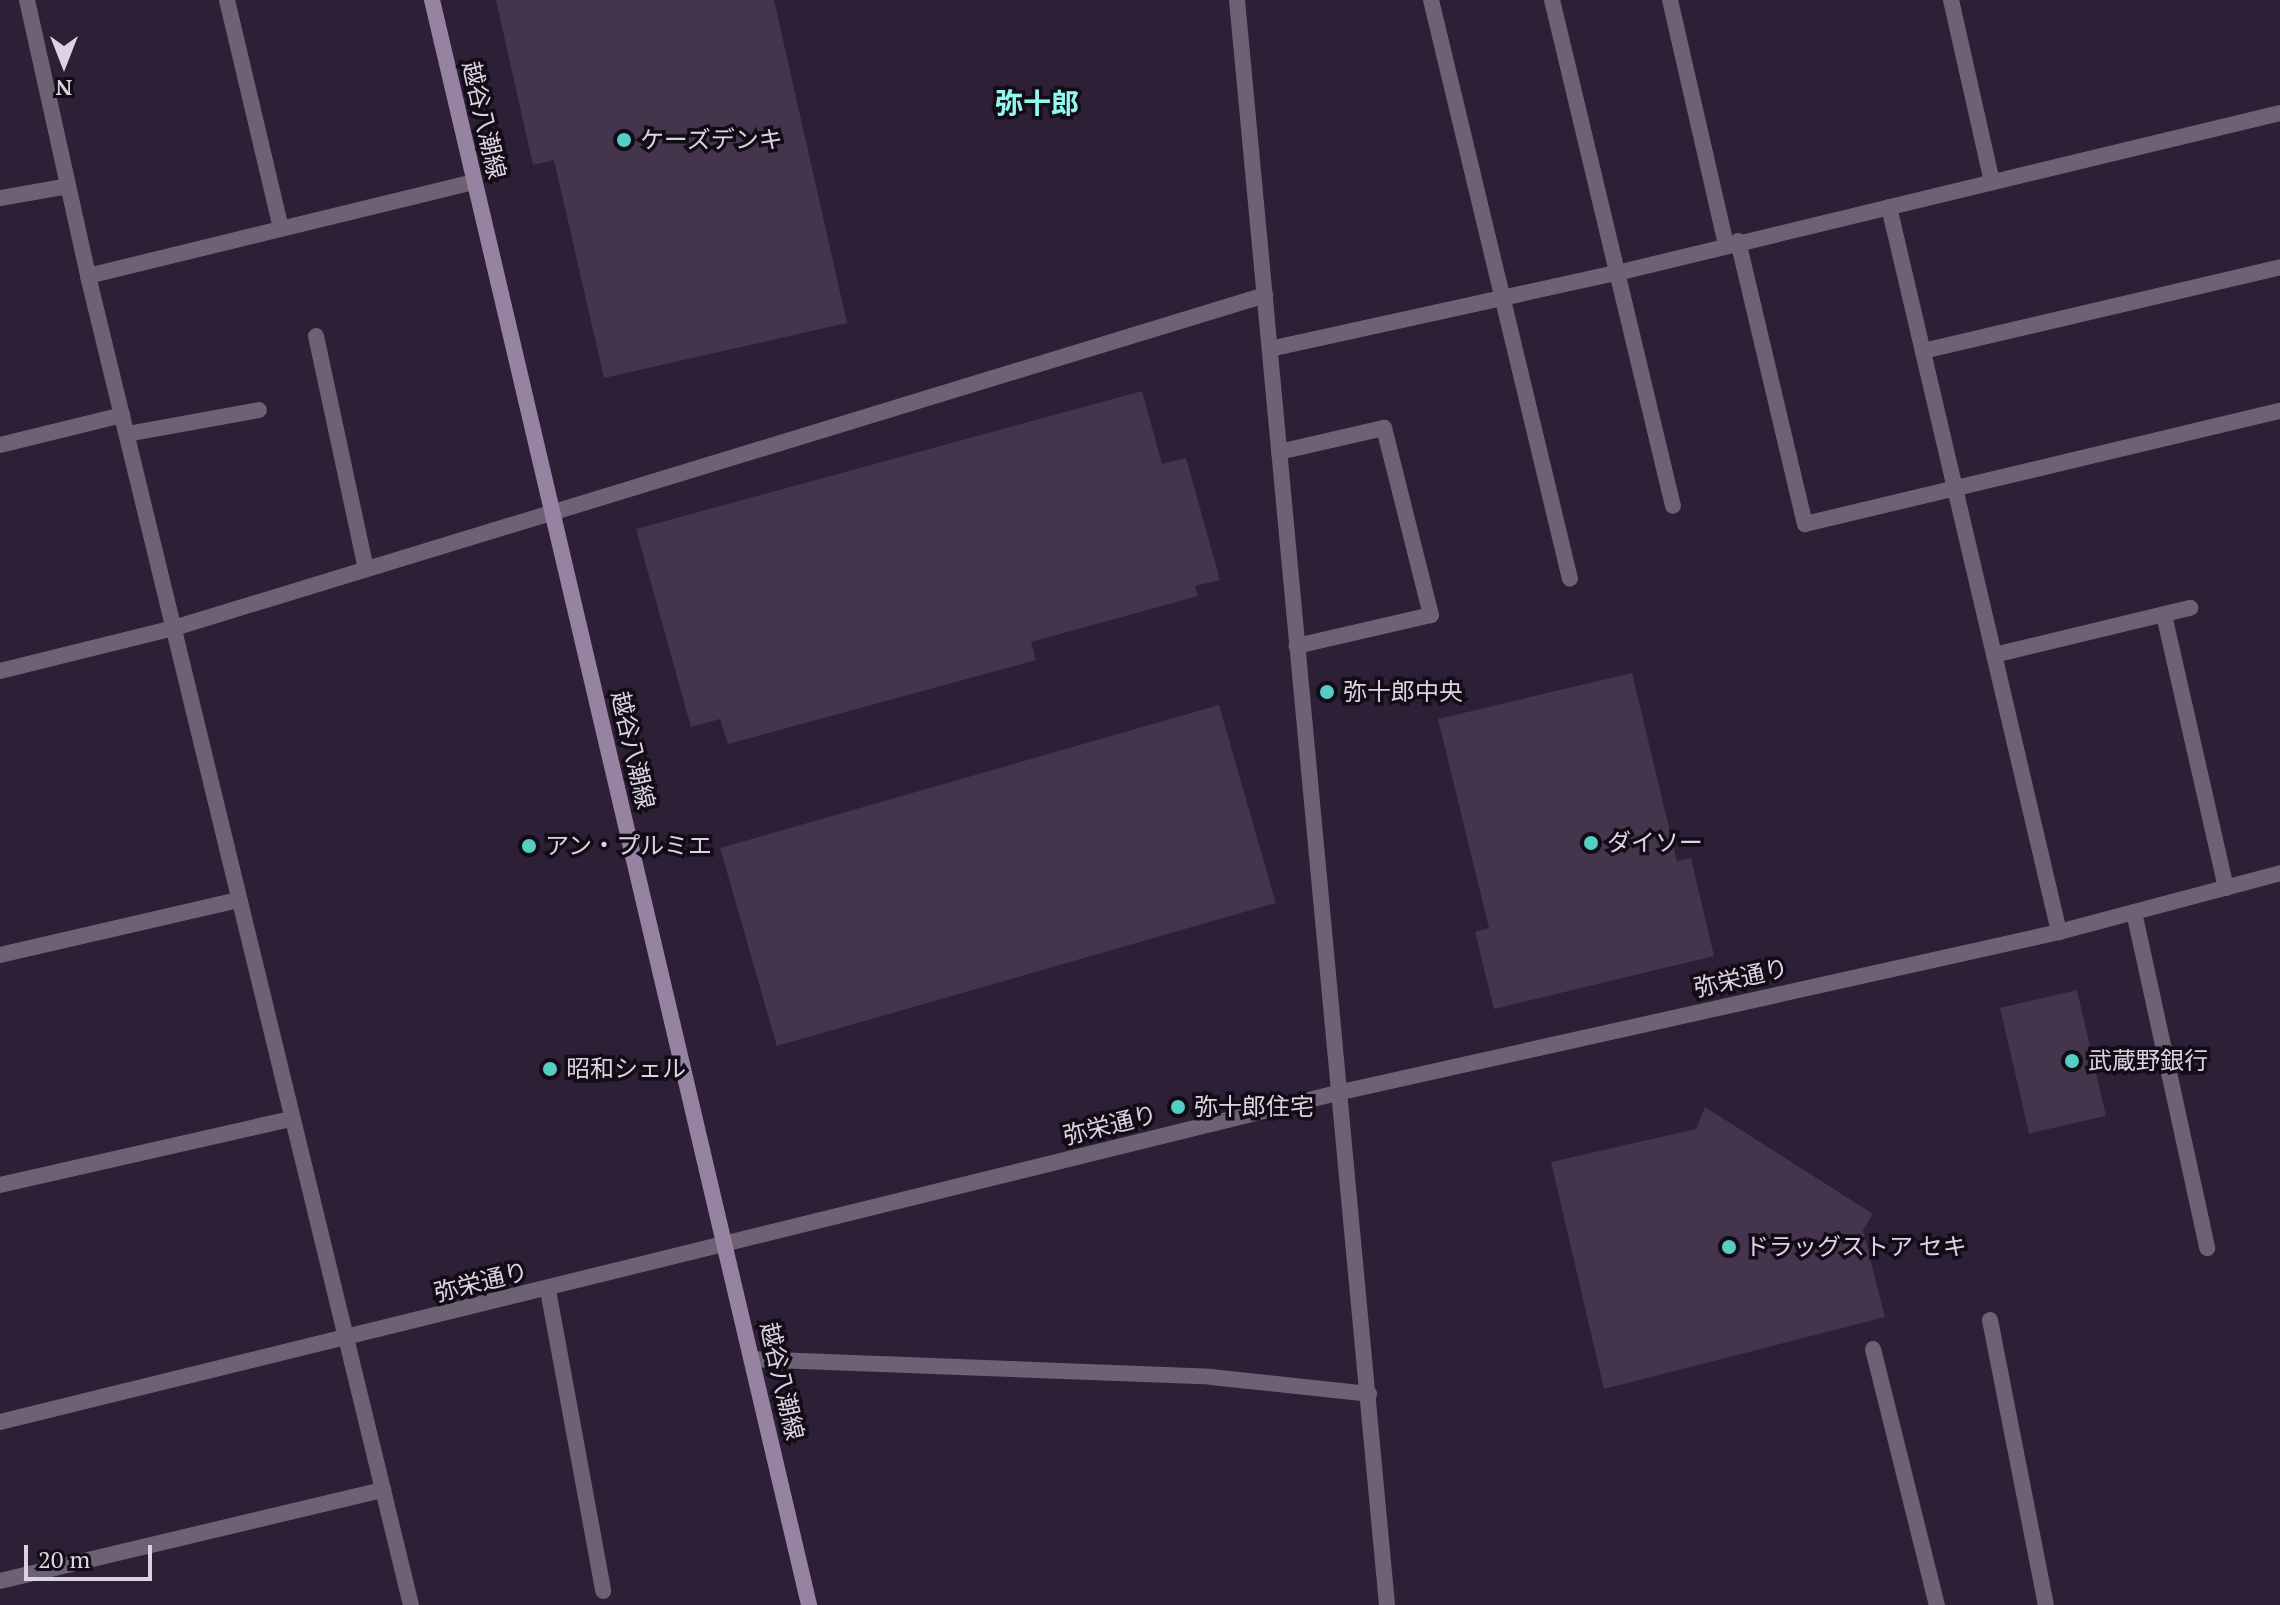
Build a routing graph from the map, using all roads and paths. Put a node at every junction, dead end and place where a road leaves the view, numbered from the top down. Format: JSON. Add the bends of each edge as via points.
{"nodes":[{"id":1,"x":27,"y":0,"type":"edge"},
{"id":2,"x":227,"y":0,"type":"edge"},
{"id":3,"x":432,"y":0,"type":"edge"},
{"id":4,"x":1237,"y":0,"type":"edge"},
{"id":5,"x":1431,"y":0,"type":"edge"},
{"id":6,"x":1552,"y":0,"type":"edge"},
{"id":7,"x":1670,"y":0,"type":"edge"},
{"id":8,"x":1951,"y":0,"type":"edge"},
{"id":9,"x":2280,"y":113,"type":"edge"},
{"id":10,"x":474,"y":182,"type":"junction"},
{"id":11,"x":1992,"y":182,"type":"junction"},
{"id":12,"x":68,"y":186,"type":"junction"},
{"id":13,"x":0,"y":198,"type":"edge"},
{"id":14,"x":1889,"y":207,"type":"junction"},
{"id":15,"x":281,"y":228,"type":"junction"},
{"id":16,"x":1732,"y":243,"type":"junction"},
{"id":17,"x":2280,"y":267,"type":"edge"},
{"id":18,"x":1617,"y":273,"type":"junction"},
{"id":19,"x":88,"y":276,"type":"junction"},
{"id":20,"x":1265,"y":295,"type":"junction"},
{"id":21,"x":1504,"y":298,"type":"junction"},
{"id":22,"x":316,"y":336,"type":"dead end"},
{"id":23,"x":1270,"y":349,"type":"junction"},
{"id":24,"x":1923,"y":351,"type":"junction"},
{"id":25,"x":259,"y":410,"type":"dead end"},
{"id":26,"x":2280,"y":411,"type":"edge"},
{"id":27,"x":122,"y":415,"type":"junction"},
{"id":28,"x":127,"y":434,"type":"junction"},
{"id":29,"x":0,"y":445,"type":"edge"},
{"id":30,"x":1279,"y":452,"type":"junction"},
{"id":31,"x":1955,"y":488,"type":"junction"},
{"id":32,"x":1673,"y":506,"type":"dead end"},
{"id":33,"x":552,"y":512,"type":"junction"},
{"id":34,"x":366,"y":569,"type":"junction"},
{"id":35,"x":1570,"y":579,"type":"dead end"},
{"id":36,"x":2190,"y":608,"type":"dead end"},
{"id":37,"x":2164,"y":615,"type":"junction"},
{"id":38,"x":174,"y":628,"type":"junction"},
{"id":39,"x":1297,"y":646,"type":"junction"},
{"id":40,"x":1994,"y":655,"type":"junction"},
{"id":41,"x":0,"y":671,"type":"edge"},
{"id":42,"x":2280,"y":873,"type":"edge"},
{"id":43,"x":2226,"y":888,"type":"junction"},
{"id":44,"x":239,"y":900,"type":"junction"},
{"id":45,"x":2134,"y":912,"type":"junction"},
{"id":46,"x":2059,"y":932,"type":"junction"},
{"id":47,"x":0,"y":955,"type":"edge"},
{"id":48,"x":1337,"y":1093,"type":"junction"},
{"id":49,"x":291,"y":1119,"type":"junction"},
{"id":50,"x":0,"y":1185,"type":"edge"},
{"id":51,"x":726,"y":1247,"type":"junction"},
{"id":52,"x":2207,"y":1248,"type":"dead end"},
{"id":53,"x":548,"y":1290,"type":"junction"},
{"id":54,"x":1990,"y":1320,"type":"dead end"},
{"id":55,"x":346,"y":1340,"type":"junction"},
{"id":56,"x":1873,"y":1349,"type":"dead end"},
{"id":57,"x":752,"y":1359,"type":"junction"},
{"id":58,"x":1369,"y":1394,"type":"junction"},
{"id":59,"x":0,"y":1422,"type":"edge"},
{"id":60,"x":383,"y":1490,"type":"junction"},
{"id":61,"x":0,"y":1581,"type":"edge"},
{"id":62,"x":603,"y":1591,"type":"dead end"},
{"id":63,"x":411,"y":1605,"type":"edge"},
{"id":64,"x":809,"y":1605,"type":"edge"},
{"id":65,"x":1387,"y":1605,"type":"edge"},
{"id":66,"x":1937,"y":1605,"type":"edge"},
{"id":67,"x":2046,"y":1605,"type":"edge"}],
"edges":[{"from":1,"to":12,"type":"street"},
{"from":2,"to":15,"type":"street"},
{"from":3,"to":10,"type":"main road","name":"越谷八潮線"},
{"from":4,"to":20,"type":"street"},
{"from":5,"to":21,"type":"street"},
{"from":6,"to":18,"type":"street"},
{"from":7,"to":16,"type":"street"},
{"from":8,"to":11,"type":"street"},
{"from":9,"to":11,"type":"street"},
{"from":10,"to":15,"type":"street"},
{"from":10,"to":33,"type":"main road","name":"越谷八潮線"},
{"from":11,"to":14,"type":"street"},
{"from":12,"to":13,"type":"street"},
{"from":12,"to":19,"type":"street"},
{"from":14,"to":16,"type":"street"},
{"from":14,"to":24,"type":"street"},
{"from":15,"to":19,"type":"street"},
{"from":16,"to":18,"type":"street"},
{"from":16,"to":31,"type":"street","via":[[1805,524]]},
{"from":17,"to":24,"type":"street"},
{"from":18,"to":21,"type":"street"},
{"from":18,"to":32,"type":"street"},
{"from":19,"to":27,"type":"street"},
{"from":20,"to":23,"type":"street"},
{"from":20,"to":33,"type":"street"},
{"from":21,"to":23,"type":"street"},
{"from":21,"to":35,"type":"street"},
{"from":22,"to":34,"type":"street"},
{"from":23,"to":30,"type":"street"},
{"from":24,"to":31,"type":"street"},
{"from":25,"to":28,"type":"street"},
{"from":26,"to":31,"type":"street"},
{"from":27,"to":28,"type":"street"},
{"from":27,"to":29,"type":"street"},
{"from":28,"to":38,"type":"street"},
{"from":30,"to":39,"type":"street"},
{"from":30,"to":39,"type":"street","via":[[1384,428],[1431,615]]},
{"from":31,"to":40,"type":"street"},
{"from":33,"to":34,"type":"street"},
{"from":33,"to":51,"type":"main road","name":"越谷八潮線"},
{"from":34,"to":38,"type":"street"},
{"from":36,"to":37,"type":"street"},
{"from":37,"to":40,"type":"street"},
{"from":37,"to":43,"type":"street"},
{"from":38,"to":41,"type":"street"},
{"from":38,"to":44,"type":"street"},
{"from":39,"to":48,"type":"street"},
{"from":40,"to":46,"type":"street"},
{"from":42,"to":43,"type":"street","name":"弥栄通り"},
{"from":43,"to":45,"type":"street","name":"弥栄通り"},
{"from":44,"to":47,"type":"street"},
{"from":44,"to":49,"type":"street"},
{"from":45,"to":46,"type":"street","name":"弥栄通り"},
{"from":45,"to":52,"type":"street"},
{"from":46,"to":48,"type":"street","name":"弥栄通り"},
{"from":48,"to":51,"type":"street","name":"弥栄通り"},
{"from":48,"to":58,"type":"street"},
{"from":49,"to":50,"type":"street"},
{"from":49,"to":55,"type":"street"},
{"from":51,"to":53,"type":"street","name":"弥栄通り"},
{"from":51,"to":57,"type":"main road","name":"越谷八潮線"},
{"from":53,"to":55,"type":"street","name":"弥栄通り"},
{"from":53,"to":62,"type":"street"},
{"from":54,"to":67,"type":"street"},
{"from":55,"to":59,"type":"street","name":"弥栄通り"},
{"from":55,"to":60,"type":"street"},
{"from":56,"to":66,"type":"street"},
{"from":57,"to":58,"type":"street","via":[[1211,1377]]},
{"from":57,"to":64,"type":"main road","name":"越谷八潮線"},
{"from":58,"to":65,"type":"street"},
{"from":60,"to":61,"type":"street"},
{"from":60,"to":63,"type":"street"}]}
